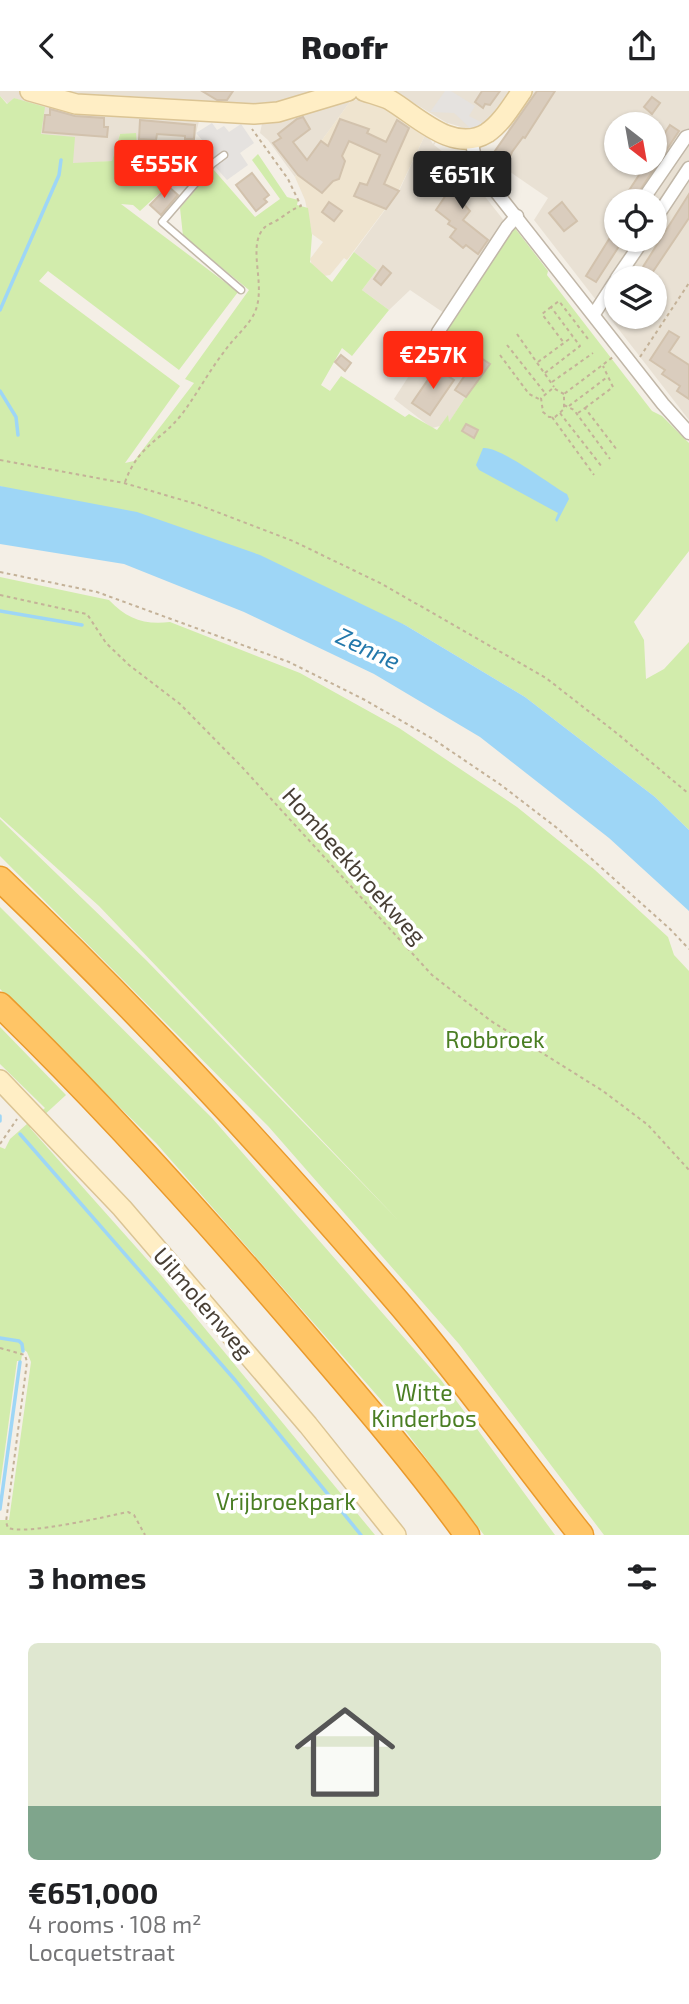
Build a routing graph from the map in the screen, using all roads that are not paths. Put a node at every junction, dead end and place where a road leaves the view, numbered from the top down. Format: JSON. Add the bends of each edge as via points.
{"nodes":[{"id":1,"x":30,"y":91,"type":"edge"},
{"id":2,"x":348,"y":91,"type":"edge"},
{"id":3,"x":364,"y":91,"type":"edge"},
{"id":4,"x":522,"y":91,"type":"edge"},
{"id":5,"x":689,"y":136,"type":"edge"},
{"id":6,"x":471,"y":139,"type":"junction"},
{"id":7,"x":224,"y":155,"type":"dead end"},
{"id":8,"x":689,"y":168,"type":"edge"},
{"id":9,"x":650,"y":189,"type":"edge"},
{"id":10,"x":667,"y":201,"type":"edge"},
{"id":11,"x":517,"y":216,"type":"junction"},
{"id":12,"x":241,"y":290,"type":"dead end"},
{"id":13,"x":604,"y":299,"type":"edge"},
{"id":14,"x":594,"y":314,"type":"junction"},
{"id":15,"x":439,"y":332,"type":"dead end"},
{"id":16,"x":689,"y":433,"type":"edge"},
{"id":17,"x":0,"y":879,"type":"edge"},
{"id":18,"x":0,"y":1005,"type":"edge"},
{"id":19,"x":0,"y":1080,"type":"edge"},
{"id":20,"x":396,"y":1535,"type":"edge"},
{"id":21,"x":467,"y":1535,"type":"edge"},
{"id":22,"x":581,"y":1535,"type":"edge"}],
"edges":[{"from":1,"to":2,"type":"main road","via":[[76,104],[254,114],[278,113]]},
{"from":3,"to":6,"type":"main road","via":[[388,99],[448,136]]},
{"from":4,"to":6,"type":"main road","via":[[499,122]]},
{"from":5,"to":9,"type":"street"},
{"from":6,"to":11,"type":"street","via":[[477,165]]},
{"from":7,"to":12,"type":"lane","via":[[162,222]]},
{"from":8,"to":10,"type":"street"},
{"from":11,"to":14,"type":"street"},
{"from":11,"to":15,"type":"street"},
{"from":13,"to":14,"type":"street"},
{"from":14,"to":16,"type":"street"},
{"from":17,"to":22,"type":"highway","via":[[211,1090],[400,1304]]},
{"from":18,"to":21,"type":"highway","via":[[63,1066],[224,1240],[425,1476]]},
{"from":19,"to":20,"type":"main road","name":"Uilmolenweg","via":[[131,1219]]}]}
